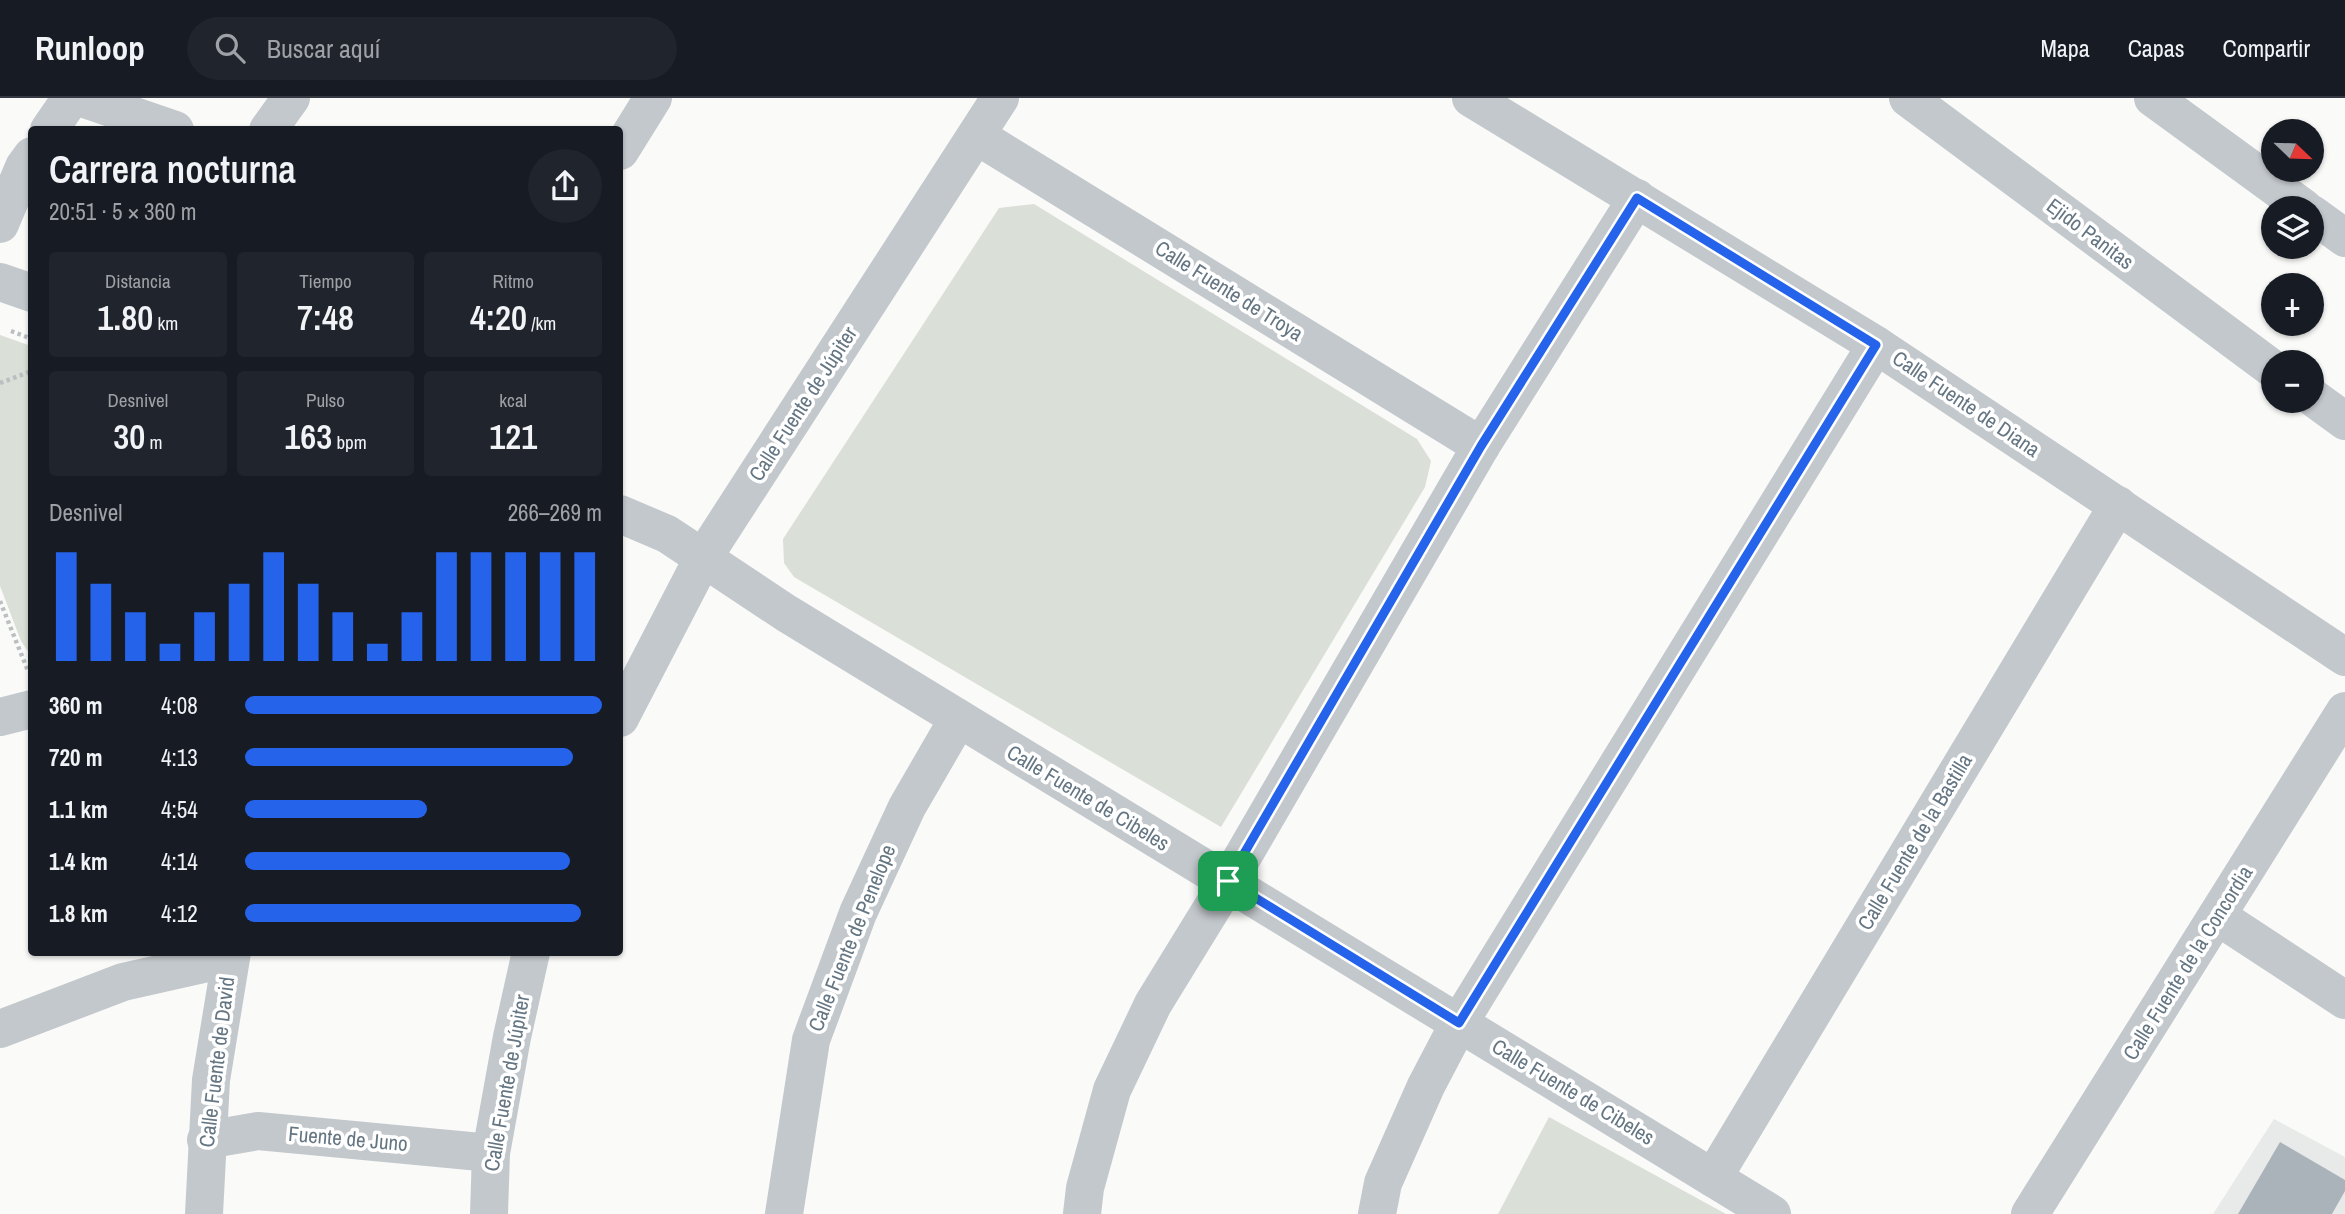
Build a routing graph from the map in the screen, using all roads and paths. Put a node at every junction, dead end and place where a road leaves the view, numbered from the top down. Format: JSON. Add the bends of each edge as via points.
{"nodes":[{"id":1,"x":72,"y":98,"type":"edge"},
{"id":2,"x":82,"y":98,"type":"edge"},
{"id":3,"x":291,"y":98,"type":"edge"},
{"id":4,"x":653,"y":98,"type":"edge"},
{"id":5,"x":1000,"y":98,"type":"edge"},
{"id":6,"x":1471,"y":98,"type":"edge"},
{"id":7,"x":1908,"y":98,"type":"edge"},
{"id":8,"x":2152,"y":98,"type":"edge"},
{"id":9,"x":52,"y":126,"type":"edge"},
{"id":10,"x":74,"y":126,"type":"edge"},
{"id":11,"x":164,"y":126,"type":"edge"},
{"id":12,"x":271,"y":126,"type":"edge"},
{"id":13,"x":977,"y":136,"type":"junction"},
{"id":14,"x":623,"y":146,"type":"edge"},
{"id":15,"x":28,"y":162,"type":"edge"},
{"id":16,"x":2287,"y":196,"type":"edge"},
{"id":17,"x":1637,"y":198,"type":"junction"},
{"id":18,"x":2324,"y":223,"type":"edge"},
{"id":19,"x":0,"y":224,"type":"edge"},
{"id":20,"x":2345,"y":238,"type":"edge"},
{"id":21,"x":0,"y":327,"type":"edge"},
{"id":22,"x":28,"y":338,"type":"edge"},
{"id":23,"x":1876,"y":345,"type":"junction"},
{"id":24,"x":2261,"y":360,"type":"edge"},
{"id":25,"x":28,"y":372,"type":"edge"},
{"id":26,"x":0,"y":383,"type":"edge"},
{"id":27,"x":2324,"y":406,"type":"edge"},
{"id":28,"x":2345,"y":421,"type":"edge"},
{"id":29,"x":1481,"y":446,"type":"junction"},
{"id":30,"x":2118,"y":505,"type":"junction"},
{"id":31,"x":623,"y":515,"type":"edge"},
{"id":32,"x":703,"y":558,"type":"junction"},
{"id":33,"x":0,"y":601,"type":"edge"},
{"id":34,"x":2345,"y":657,"type":"edge"},
{"id":35,"x":23,"y":658,"type":"junction"},
{"id":36,"x":28,"y":659,"type":"edge"},
{"id":37,"x":28,"y":671,"type":"edge"},
{"id":38,"x":2345,"y":710,"type":"edge"},
{"id":39,"x":623,"y":712,"type":"edge"},
{"id":40,"x":958,"y":719,"type":"junction"},
{"id":41,"x":1228,"y":881,"type":"junction"},
{"id":42,"x":2217,"y":916,"type":"junction"},
{"id":43,"x":227,"y":956,"type":"edge"},
{"id":44,"x":231,"y":956,"type":"edge"},
{"id":45,"x":530,"y":956,"type":"edge"},
{"id":46,"x":2345,"y":1000,"type":"edge"},
{"id":47,"x":1459,"y":1023,"type":"junction"},
{"id":48,"x":0,"y":1029,"type":"edge"},
{"id":49,"x":206,"y":1140,"type":"junction"},
{"id":50,"x":491,"y":1153,"type":"junction"},
{"id":51,"x":1713,"y":1178,"type":"junction"},
{"id":52,"x":204,"y":1214,"type":"edge"},
{"id":53,"x":489,"y":1214,"type":"edge"},
{"id":54,"x":784,"y":1214,"type":"edge"},
{"id":55,"x":1082,"y":1214,"type":"edge"},
{"id":56,"x":1377,"y":1214,"type":"edge"},
{"id":57,"x":1772,"y":1214,"type":"edge"},
{"id":58,"x":2030,"y":1214,"type":"edge"}],
"edges":[{"from":1,"to":9,"type":"street"},
{"from":1,"to":10,"type":"street"},
{"from":2,"to":11,"type":"street"},
{"from":3,"to":12,"type":"street"},
{"from":4,"to":14,"type":"street"},
{"from":5,"to":13,"type":"street","name":"Calle Fuente de Júpiter"},
{"from":6,"to":17,"type":"street","name":"Calle Fuente de Diana"},
{"from":7,"to":24,"type":"street","name":"Ejido Panitas"},
{"from":8,"to":16,"type":"street"},
{"from":13,"to":29,"type":"street","name":"Calle Fuente de Troya"},
{"from":13,"to":32,"type":"street","name":"Calle Fuente de Júpiter"},
{"from":15,"to":19,"type":"street"},
{"from":17,"to":23,"type":"street","name":"Calle Fuente de Diana"},
{"from":17,"to":29,"type":"street"},
{"from":18,"to":20,"type":"street"},
{"from":21,"to":22,"type":"path"},
{"from":23,"to":30,"type":"street","name":"Calle Fuente de Diana"},
{"from":23,"to":47,"type":"street"},
{"from":25,"to":26,"type":"path"},
{"from":27,"to":28,"type":"street"},
{"from":29,"to":41,"type":"street"},
{"from":30,"to":34,"type":"street","name":"Calle Fuente de Diana"},
{"from":30,"to":51,"type":"street","name":"Calle Fuente de la Bastilla"},
{"from":31,"to":32,"type":"street","name":"Calle Fuente de Cibeles","via":[[667,534]]},
{"from":32,"to":39,"type":"street","name":"Calle Fuente de Júpiter"},
{"from":32,"to":40,"type":"street","name":"Calle Fuente de Cibeles"},
{"from":33,"to":35,"type":"path"},
{"from":35,"to":36,"type":"path"},
{"from":35,"to":37,"type":"path"},
{"from":38,"to":42,"type":"street","name":"Calle Fuente de la Concordia"},
{"from":40,"to":41,"type":"street","name":"Calle Fuente de Cibeles"},
{"from":40,"to":54,"type":"street","name":"Calle Fuente de Penelope","via":[[907,807],[858,913],[811,1040]]},
{"from":41,"to":47,"type":"street","name":"Calle Fuente de Cibeles"},
{"from":41,"to":55,"type":"street","via":[[1153,1004],[1112,1090]]},
{"from":42,"to":46,"type":"street"},
{"from":42,"to":58,"type":"street","name":"Calle Fuente de la Concordia"},
{"from":43,"to":48,"type":"street","via":[[123,982]]},
{"from":44,"to":49,"type":"street","name":"Calle Fuente de David"},
{"from":45,"to":50,"type":"street","name":"Calle Fuente de Júpiter"},
{"from":47,"to":51,"type":"street","name":"Calle Fuente de Cibeles"},
{"from":47,"to":56,"type":"street","via":[[1383,1183]]},
{"from":49,"to":50,"type":"street","name":"Fuente de Juno","via":[[258,1131]]},
{"from":49,"to":52,"type":"street","name":"Calle Fuente de David"},
{"from":50,"to":53,"type":"street","name":"Calle Fuente de Júpiter"},
{"from":51,"to":57,"type":"street","name":"Calle Fuente de Cibeles"}]}
